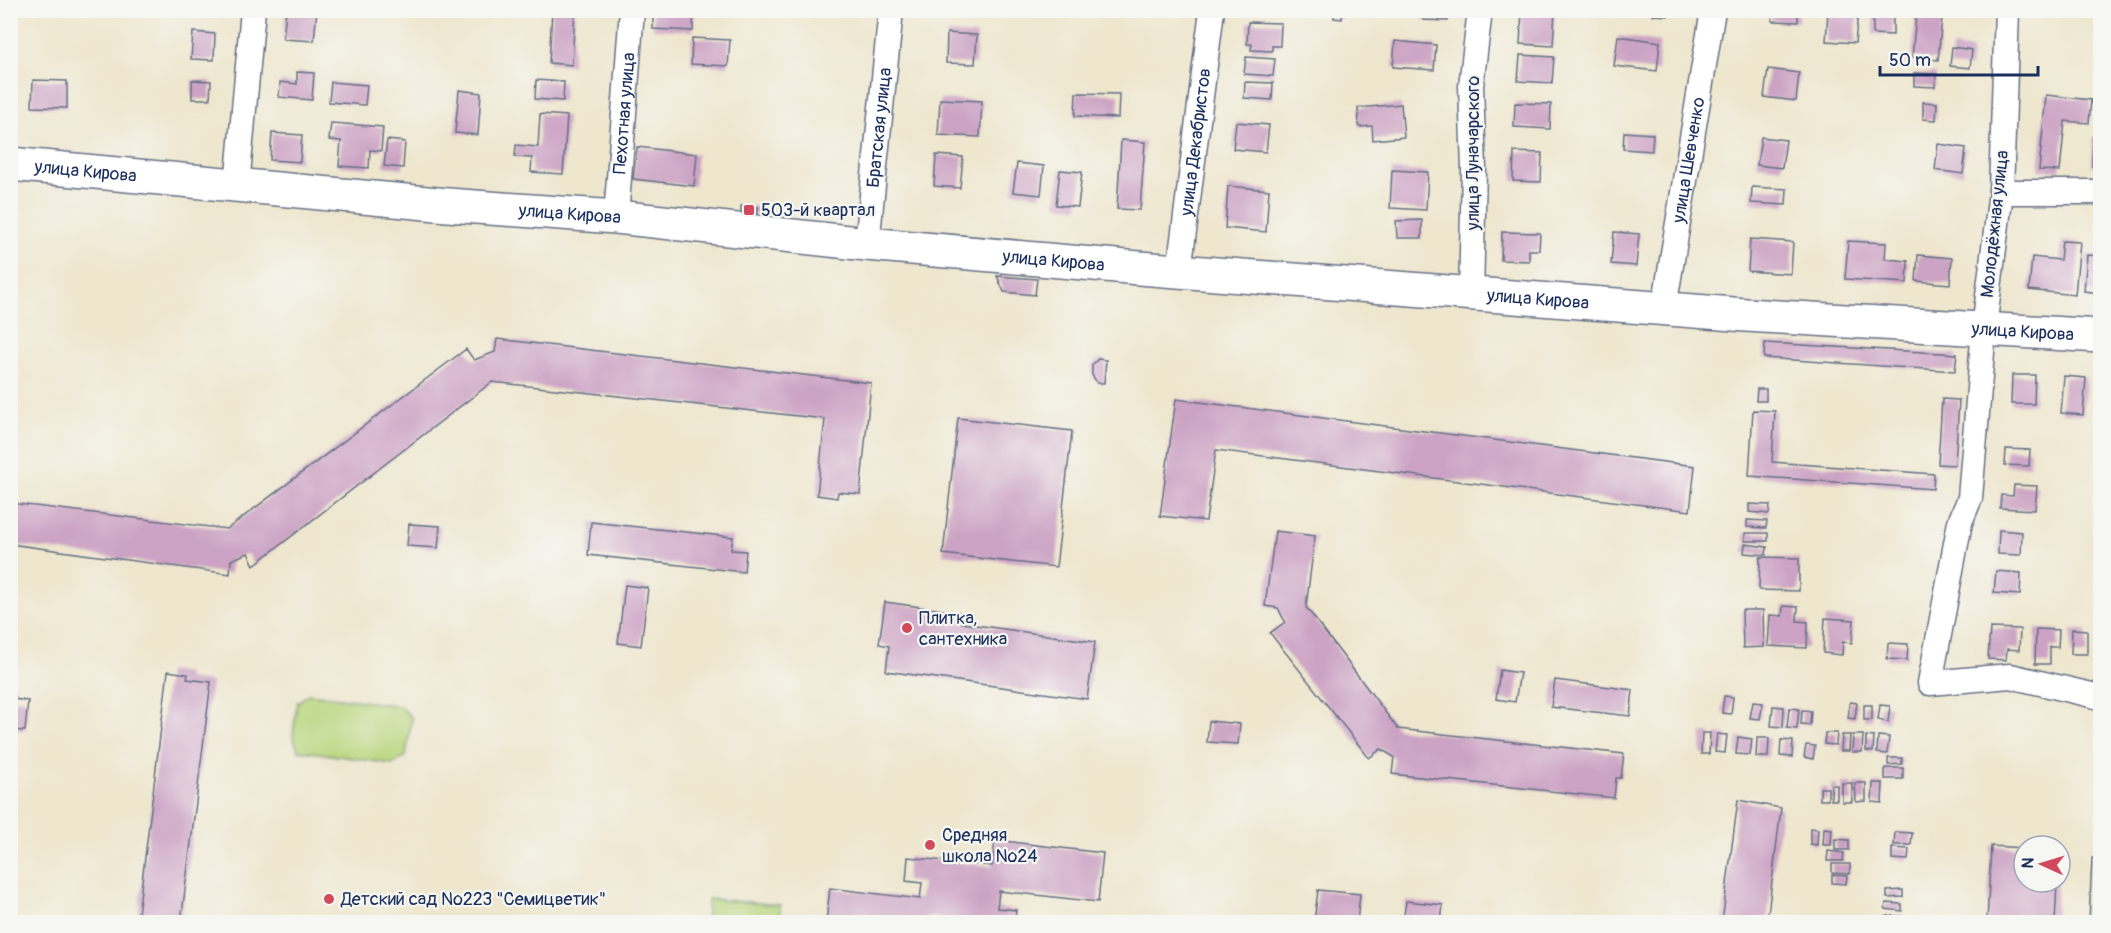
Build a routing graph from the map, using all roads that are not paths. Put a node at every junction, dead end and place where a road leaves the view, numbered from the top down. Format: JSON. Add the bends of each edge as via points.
{"nodes":[{"id":1,"x":253,"y":10,"type":"edge"},
{"id":2,"x":632,"y":10,"type":"edge"},
{"id":3,"x":891,"y":10,"type":"edge"},
{"id":4,"x":1212,"y":10,"type":"edge"},
{"id":5,"x":1480,"y":10,"type":"edge"},
{"id":6,"x":1713,"y":10,"type":"edge"},
{"id":7,"x":2007,"y":10,"type":"edge"},
{"id":8,"x":10,"y":164,"type":"edge"},
{"id":9,"x":237,"y":186,"type":"junction"},
{"id":10,"x":2001,"y":192,"type":"junction"},
{"id":11,"x":2100,"y":192,"type":"edge"},
{"id":12,"x":616,"y":217,"type":"junction"},
{"id":13,"x":867,"y":244,"type":"junction"},
{"id":14,"x":1179,"y":272,"type":"junction"},
{"id":15,"x":1470,"y":295,"type":"junction"},
{"id":16,"x":1664,"y":308,"type":"junction"},
{"id":17,"x":1984,"y":328,"type":"junction"},
{"id":18,"x":2100,"y":336,"type":"edge"},
{"id":19,"x":2100,"y":696,"type":"edge"}],
"edges":[{"from":1,"to":9,"type":"street"},
{"from":2,"to":12,"type":"street","name":"Пехотная улица"},
{"from":3,"to":13,"type":"street","name":"Братская улица"},
{"from":4,"to":14,"type":"street","name":"улица Декабристов"},
{"from":5,"to":15,"type":"street","name":"улица Луначарского","via":[[1471,86],[1474,169]]},
{"from":6,"to":16,"type":"street","name":"улица Шевченко"},
{"from":7,"to":10,"type":"street","name":"Молодёжная улица"},
{"from":8,"to":9,"type":"main road","name":"улица Кирова"},
{"from":9,"to":12,"type":"main road","name":"улица Кирова"},
{"from":10,"to":11,"type":"street"},
{"from":10,"to":17,"type":"street","name":"Молодёжная улица"},
{"from":12,"to":13,"type":"main road","name":"улица Кирова"},
{"from":13,"to":14,"type":"main road","name":"улица Кирова"},
{"from":14,"to":15,"type":"main road","name":"улица Кирова"},
{"from":15,"to":16,"type":"main road","name":"улица Кирова"},
{"from":16,"to":17,"type":"main road","name":"улица Кирова"},
{"from":17,"to":18,"type":"main road","name":"улица Кирова"},
{"from":17,"to":19,"type":"street","name":"Молодёжная улица","via":[[1971,498],[1960,522],[1930,683],[2010,676]]}]}
